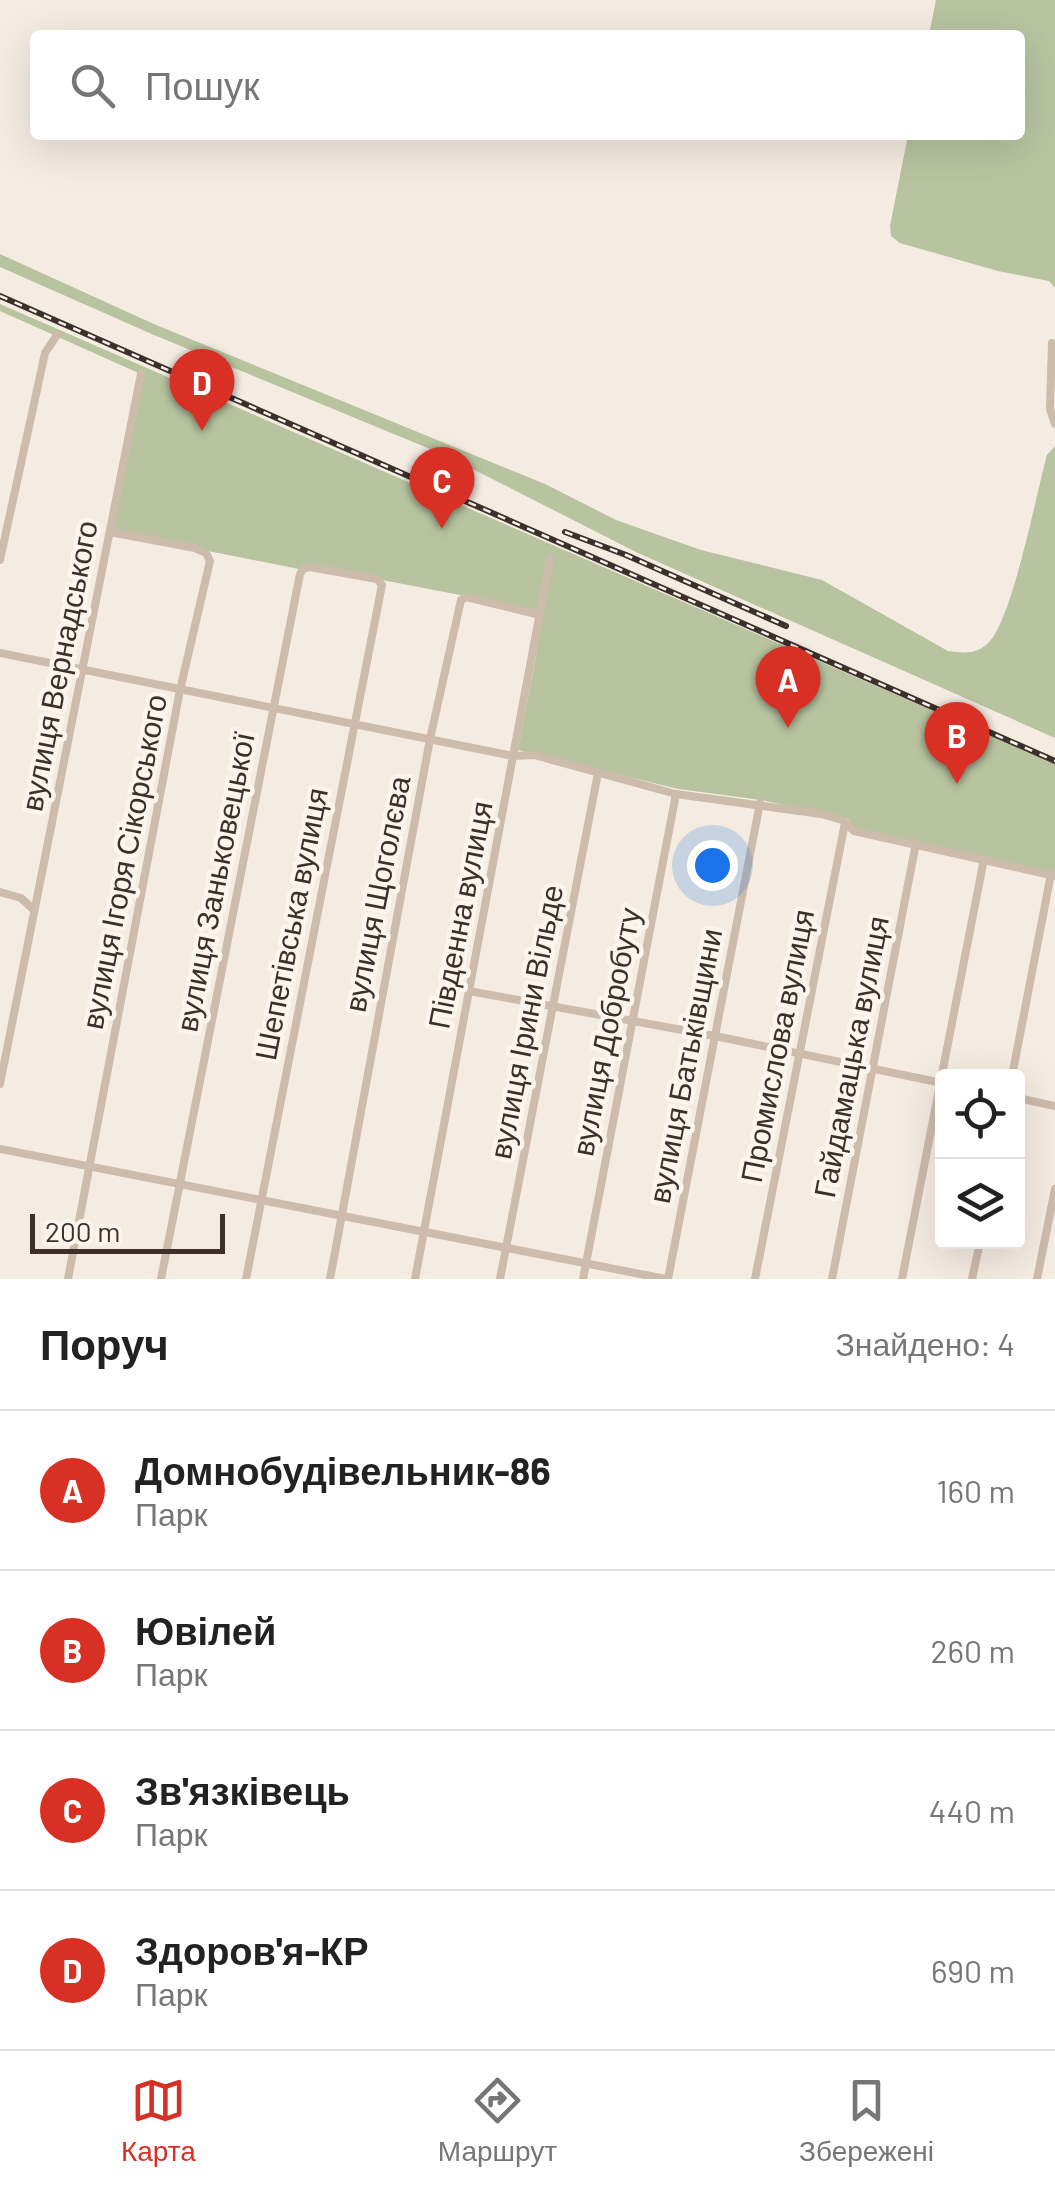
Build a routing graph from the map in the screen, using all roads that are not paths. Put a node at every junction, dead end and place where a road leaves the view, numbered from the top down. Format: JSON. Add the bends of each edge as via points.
{"nodes":[{"id":1,"x":56,"y":336,"type":"dead end"},
{"id":2,"x":1052,"y":343,"type":"dead end"},
{"id":3,"x":141,"y":374,"type":"dead end"},
{"id":4,"x":1055,"y":424,"type":"edge"},
{"id":5,"x":110,"y":532,"type":"junction"},
{"id":6,"x":550,"y":559,"type":"dead end"},
{"id":7,"x":0,"y":560,"type":"edge"},
{"id":8,"x":377,"y":579,"type":"joint"},
{"id":9,"x":540,"y":615,"type":"junction"},
{"id":10,"x":0,"y":653,"type":"edge"},
{"id":11,"x":81,"y":670,"type":"junction"},
{"id":12,"x":180,"y":690,"type":"junction"},
{"id":13,"x":274,"y":707,"type":"junction"},
{"id":14,"x":354,"y":724,"type":"junction"},
{"id":15,"x":430,"y":739,"type":"junction"},
{"id":16,"x":513,"y":756,"type":"junction"},
{"id":17,"x":598,"y":773,"type":"junction"},
{"id":18,"x":676,"y":794,"type":"junction"},
{"id":19,"x":760,"y":803,"type":"junction"},
{"id":20,"x":845,"y":822,"type":"junction"},
{"id":21,"x":916,"y":843,"type":"junction"},
{"id":22,"x":984,"y":858,"type":"junction"},
{"id":23,"x":1053,"y":875,"type":"edge"},
{"id":24,"x":0,"y":892,"type":"edge"},
{"id":25,"x":34,"y":910,"type":"junction"},
{"id":26,"x":469,"y":990,"type":"junction"},
{"id":27,"x":553,"y":1006,"type":"junction"},
{"id":28,"x":633,"y":1020,"type":"junction"},
{"id":29,"x":715,"y":1036,"type":"junction"},
{"id":30,"x":800,"y":1053,"type":"junction"},
{"id":31,"x":873,"y":1068,"type":"junction"},
{"id":32,"x":943,"y":1069,"type":"edge"},
{"id":33,"x":1013,"y":1069,"type":"edge"},
{"id":34,"x":935,"y":1081,"type":"edge"},
{"id":35,"x":0,"y":1084,"type":"edge"},
{"id":36,"x":1025,"y":1100,"type":"edge"},
{"id":37,"x":1055,"y":1106,"type":"edge"},
{"id":38,"x":935,"y":1112,"type":"edge"},
{"id":39,"x":0,"y":1149,"type":"edge"},
{"id":40,"x":89,"y":1166,"type":"junction"},
{"id":41,"x":179,"y":1184,"type":"junction"},
{"id":42,"x":1055,"y":1188,"type":"edge"},
{"id":43,"x":262,"y":1200,"type":"junction"},
{"id":44,"x":341,"y":1217,"type":"junction"},
{"id":45,"x":424,"y":1232,"type":"junction"},
{"id":46,"x":506,"y":1246,"type":"junction"},
{"id":47,"x":978,"y":1249,"type":"edge"},
{"id":48,"x":586,"y":1262,"type":"junction"},
{"id":49,"x":68,"y":1279,"type":"edge"},
{"id":50,"x":162,"y":1279,"type":"edge"},
{"id":51,"x":246,"y":1279,"type":"edge"},
{"id":52,"x":330,"y":1279,"type":"edge"},
{"id":53,"x":415,"y":1279,"type":"edge"},
{"id":54,"x":500,"y":1279,"type":"edge"},
{"id":55,"x":583,"y":1279,"type":"edge"},
{"id":56,"x":667,"y":1279,"type":"edge"},
{"id":57,"x":755,"y":1279,"type":"edge"},
{"id":58,"x":832,"y":1279,"type":"edge"},
{"id":59,"x":902,"y":1279,"type":"edge"},
{"id":60,"x":972,"y":1279,"type":"edge"},
{"id":61,"x":1038,"y":1279,"type":"edge"}],
"edges":[{"from":1,"to":7,"type":"street","via":[[45,353]]},
{"from":2,"to":4,"type":"street"},
{"from":3,"to":5,"type":"street","name":"вулиця Вернадського"},
{"from":5,"to":11,"type":"street","name":"вулиця Вернадського"},
{"from":5,"to":12,"type":"street","name":"вулиця Ігоря Сікорського","via":[[194,548],[210,558]]},
{"from":6,"to":9,"type":"street","name":"Південна вулиця"},
{"from":8,"to":13,"type":"street","name":"вулиця Заньковецької","via":[[303,569]]},
{"from":8,"to":14,"type":"street","name":"Шепетівська вулиця","via":[[382,585]]},
{"from":9,"to":15,"type":"street","name":"вулиця Щоголєва","via":[[464,597]]},
{"from":9,"to":16,"type":"street","name":"Південна вулиця"},
{"from":10,"to":11,"type":"street"},
{"from":11,"to":12,"type":"street"},
{"from":11,"to":25,"type":"street","name":"вулиця Вернадського"},
{"from":12,"to":13,"type":"street"},
{"from":12,"to":40,"type":"street","name":"вулиця Ігоря Сікорського"},
{"from":13,"to":14,"type":"street"},
{"from":13,"to":41,"type":"street","name":"вулиця Заньковецької"},
{"from":14,"to":15,"type":"street"},
{"from":14,"to":43,"type":"street","name":"Шепетівська вулиця"},
{"from":15,"to":16,"type":"street"},
{"from":15,"to":44,"type":"street","name":"вулиця Щоголєва"},
{"from":16,"to":17,"type":"street","via":[[534,755]]},
{"from":16,"to":26,"type":"street","name":"Південна вулиця"},
{"from":17,"to":18,"type":"street"},
{"from":17,"to":27,"type":"street","name":"вулиця Ірини Вільде"},
{"from":18,"to":19,"type":"street"},
{"from":18,"to":28,"type":"street","name":"вулиця Добробуту"},
{"from":19,"to":20,"type":"street"},
{"from":19,"to":29,"type":"street","name":"вулиця Батьківщини"},
{"from":20,"to":21,"type":"street","via":[[854,831]]},
{"from":20,"to":30,"type":"street","name":"Промислова вулиця"},
{"from":21,"to":22,"type":"street"},
{"from":21,"to":31,"type":"street","name":"Гайдамацька вулиця"},
{"from":22,"to":23,"type":"street"},
{"from":22,"to":32,"type":"street"},
{"from":23,"to":33,"type":"street"},
{"from":24,"to":25,"type":"street"},
{"from":25,"to":35,"type":"street","name":"вулиця Вернадського"},
{"from":26,"to":27,"type":"street"},
{"from":26,"to":45,"type":"street","name":"Південна вулиця"},
{"from":27,"to":28,"type":"street"},
{"from":27,"to":46,"type":"street","name":"вулиця Ірини Вільде"},
{"from":28,"to":29,"type":"street"},
{"from":28,"to":48,"type":"street","name":"вулиця Добробуту"},
{"from":29,"to":30,"type":"street"},
{"from":29,"to":56,"type":"street","name":"вулиця Батьківщини"},
{"from":30,"to":31,"type":"street"},
{"from":30,"to":57,"type":"street","name":"Промислова вулиця"},
{"from":31,"to":34,"type":"street"},
{"from":31,"to":58,"type":"street","name":"Гайдамацька вулиця"},
{"from":36,"to":37,"type":"street"},
{"from":38,"to":59,"type":"street"},
{"from":39,"to":40,"type":"street"},
{"from":40,"to":41,"type":"street"},
{"from":40,"to":49,"type":"street","name":"вулиця Ігоря Сікорського"},
{"from":41,"to":43,"type":"street"},
{"from":41,"to":50,"type":"street","name":"вулиця Заньковецької"},
{"from":42,"to":61,"type":"street"},
{"from":43,"to":44,"type":"street"},
{"from":43,"to":51,"type":"street","name":"Шепетівська вулиця"},
{"from":44,"to":45,"type":"street"},
{"from":44,"to":52,"type":"street","name":"вулиця Щоголєва"},
{"from":45,"to":46,"type":"street"},
{"from":45,"to":53,"type":"street","name":"Південна вулиця"},
{"from":46,"to":48,"type":"street"},
{"from":46,"to":54,"type":"street","name":"вулиця Ірини Вільде"},
{"from":47,"to":60,"type":"street"},
{"from":48,"to":55,"type":"street","name":"вулиця Добробуту"},
{"from":48,"to":56,"type":"street"}]}
